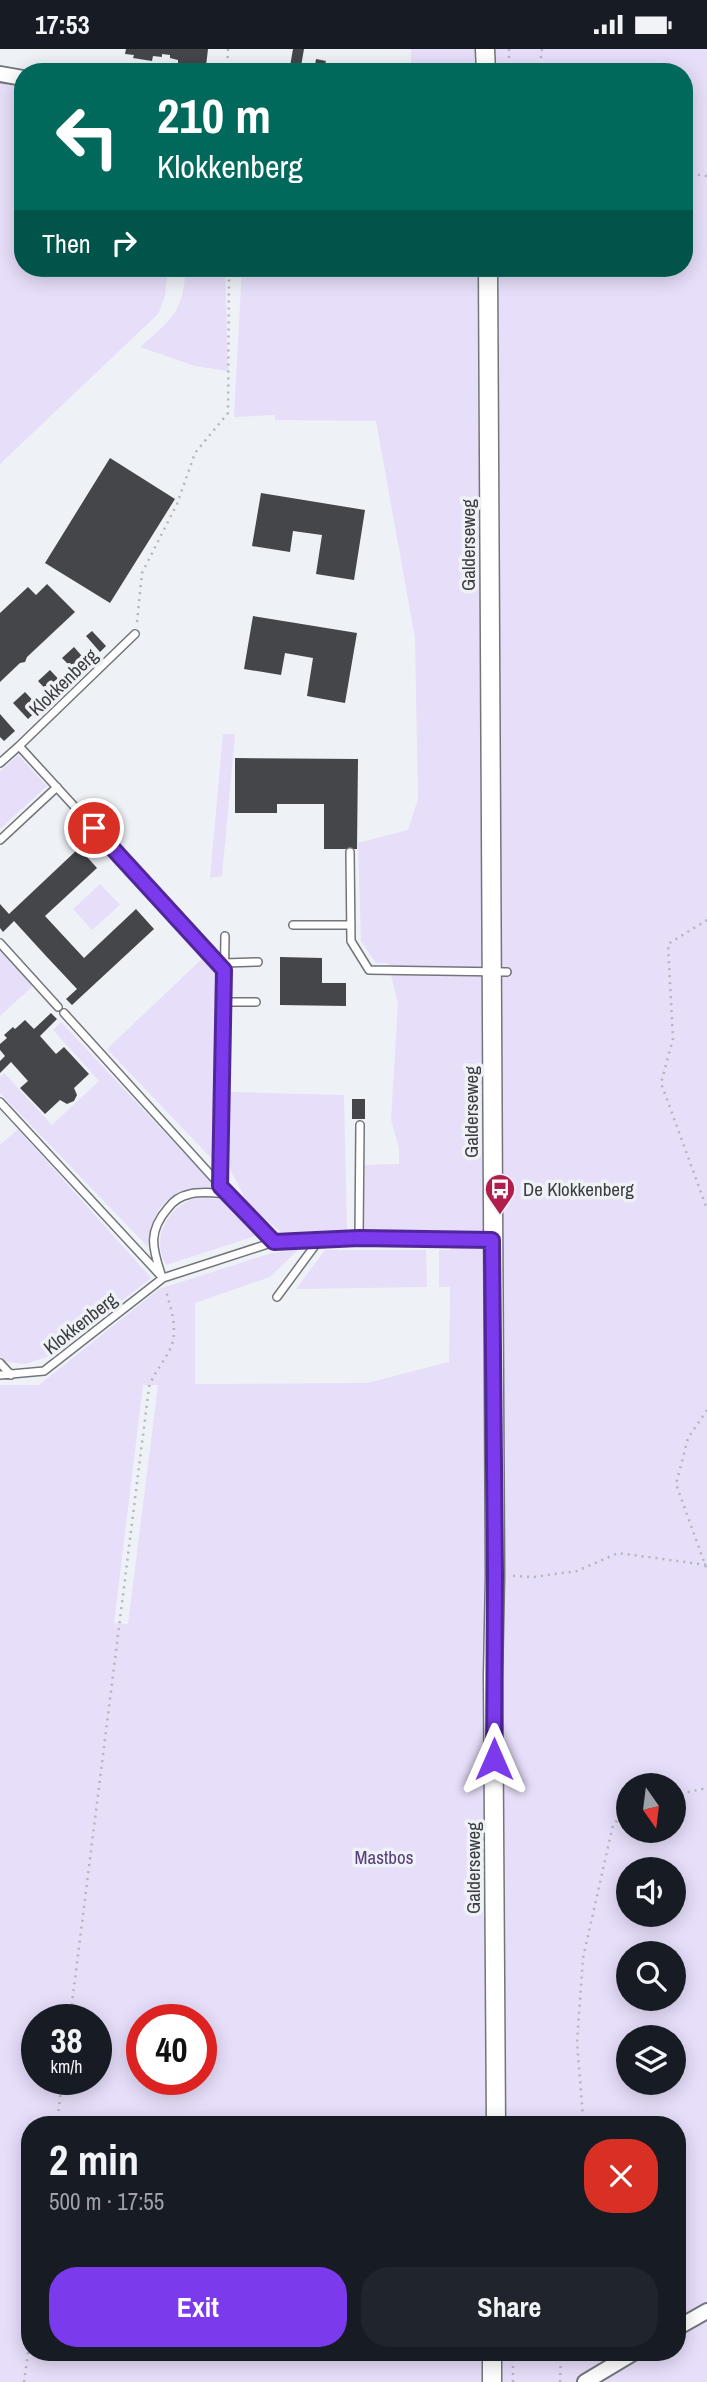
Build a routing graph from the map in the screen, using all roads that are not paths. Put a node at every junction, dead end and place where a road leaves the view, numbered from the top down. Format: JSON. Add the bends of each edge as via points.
{"nodes":[{"id":1,"x":488,"y":277,"type":"edge"},
{"id":2,"x":135,"y":634,"type":"road end"},
{"id":3,"x":19,"y":746,"type":"junction"},
{"id":4,"x":0,"y":763,"type":"edge"},
{"id":5,"x":57,"y":787,"type":"junction"},
{"id":6,"x":0,"y":840,"type":"edge"},
{"id":7,"x":350,"y":852,"type":"dead end"},
{"id":8,"x":293,"y":925,"type":"dead end"},
{"id":9,"x":351,"y":925,"type":"junction"},
{"id":10,"x":225,"y":936,"type":"dead end"},
{"id":11,"x":0,"y":943,"type":"edge"},
{"id":12,"x":258,"y":962,"type":"dead end"},
{"id":13,"x":224,"y":967,"type":"junction"},
{"id":14,"x":499,"y":972,"type":"junction"},
{"id":15,"x":224,"y":1002,"type":"junction"},
{"id":16,"x":256,"y":1002,"type":"dead end"},
{"id":17,"x":0,"y":1102,"type":"edge"},
{"id":18,"x":360,"y":1125,"type":"dead end"},
{"id":19,"x":220,"y":1186,"type":"junction"},
{"id":20,"x":228,"y":1194,"type":"junction"},
{"id":21,"x":359,"y":1238,"type":"junction"},
{"id":22,"x":319,"y":1240,"type":"junction"},
{"id":23,"x":492,"y":1240,"type":"junction"},
{"id":24,"x":274,"y":1242,"type":"junction"},
{"id":25,"x":163,"y":1278,"type":"junction"},
{"id":26,"x":277,"y":1297,"type":"dead end"},
{"id":27,"x":0,"y":1363,"type":"edge"},
{"id":28,"x":0,"y":1375,"type":"edge"},
{"id":29,"x":11,"y":1375,"type":"junction"},
{"id":30,"x":496,"y":2116,"type":"edge"},
{"id":31,"x":707,"y":2311,"type":"edge"},
{"id":32,"x":686,"y":2323,"type":"edge"},
{"id":33,"x":492,"y":2361,"type":"edge"},
{"id":34,"x":620,"y":2361,"type":"edge"},
{"id":35,"x":492,"y":2382,"type":"edge"},
{"id":36,"x":584,"y":2382,"type":"edge"}],
"edges":[{"from":1,"to":14,"type":"street","name":"Galderseweg"},
{"from":2,"to":3,"type":"lane","name":"Klokkenberg"},
{"from":3,"to":4,"type":"lane","name":"Klokkenberg"},
{"from":3,"to":5,"type":"lane"},
{"from":5,"to":6,"type":"lane"},
{"from":5,"to":13,"type":"lane"},
{"from":7,"to":9,"type":"lane"},
{"from":8,"to":9,"type":"lane"},
{"from":9,"to":14,"type":"lane","via":[[351,941],[369,970]]},
{"from":10,"to":13,"type":"lane"},
{"from":11,"to":19,"type":"lane"},
{"from":12,"to":13,"type":"lane"},
{"from":13,"to":15,"type":"lane"},
{"from":14,"to":23,"type":"street","name":"Galderseweg"},
{"from":15,"to":16,"type":"lane"},
{"from":15,"to":19,"type":"lane"},
{"from":17,"to":25,"type":"lane"},
{"from":18,"to":21,"type":"lane"},
{"from":19,"to":20,"type":"lane"},
{"from":20,"to":24,"type":"lane"},
{"from":20,"to":25,"type":"lane","via":[[186,1194],[166,1209],[154,1228],[154,1253]]},
{"from":21,"to":22,"type":"lane","name":"Klokkenberg"},
{"from":21,"to":23,"type":"lane","name":"Klokkenberg"},
{"from":22,"to":24,"type":"lane","name":"Klokkenberg"},
{"from":22,"to":26,"type":"lane"},
{"from":23,"to":30,"type":"street","name":"Galderseweg"},
{"from":24,"to":25,"type":"lane","name":"Klokkenberg"},
{"from":25,"to":29,"type":"lane","name":"Klokkenberg","via":[[44,1371]]},
{"from":27,"to":29,"type":"lane"},
{"from":28,"to":29,"type":"lane","name":"Klokkenberg"},
{"from":31,"to":32,"type":"street"},
{"from":33,"to":35,"type":"street"},
{"from":34,"to":36,"type":"street"}]}
